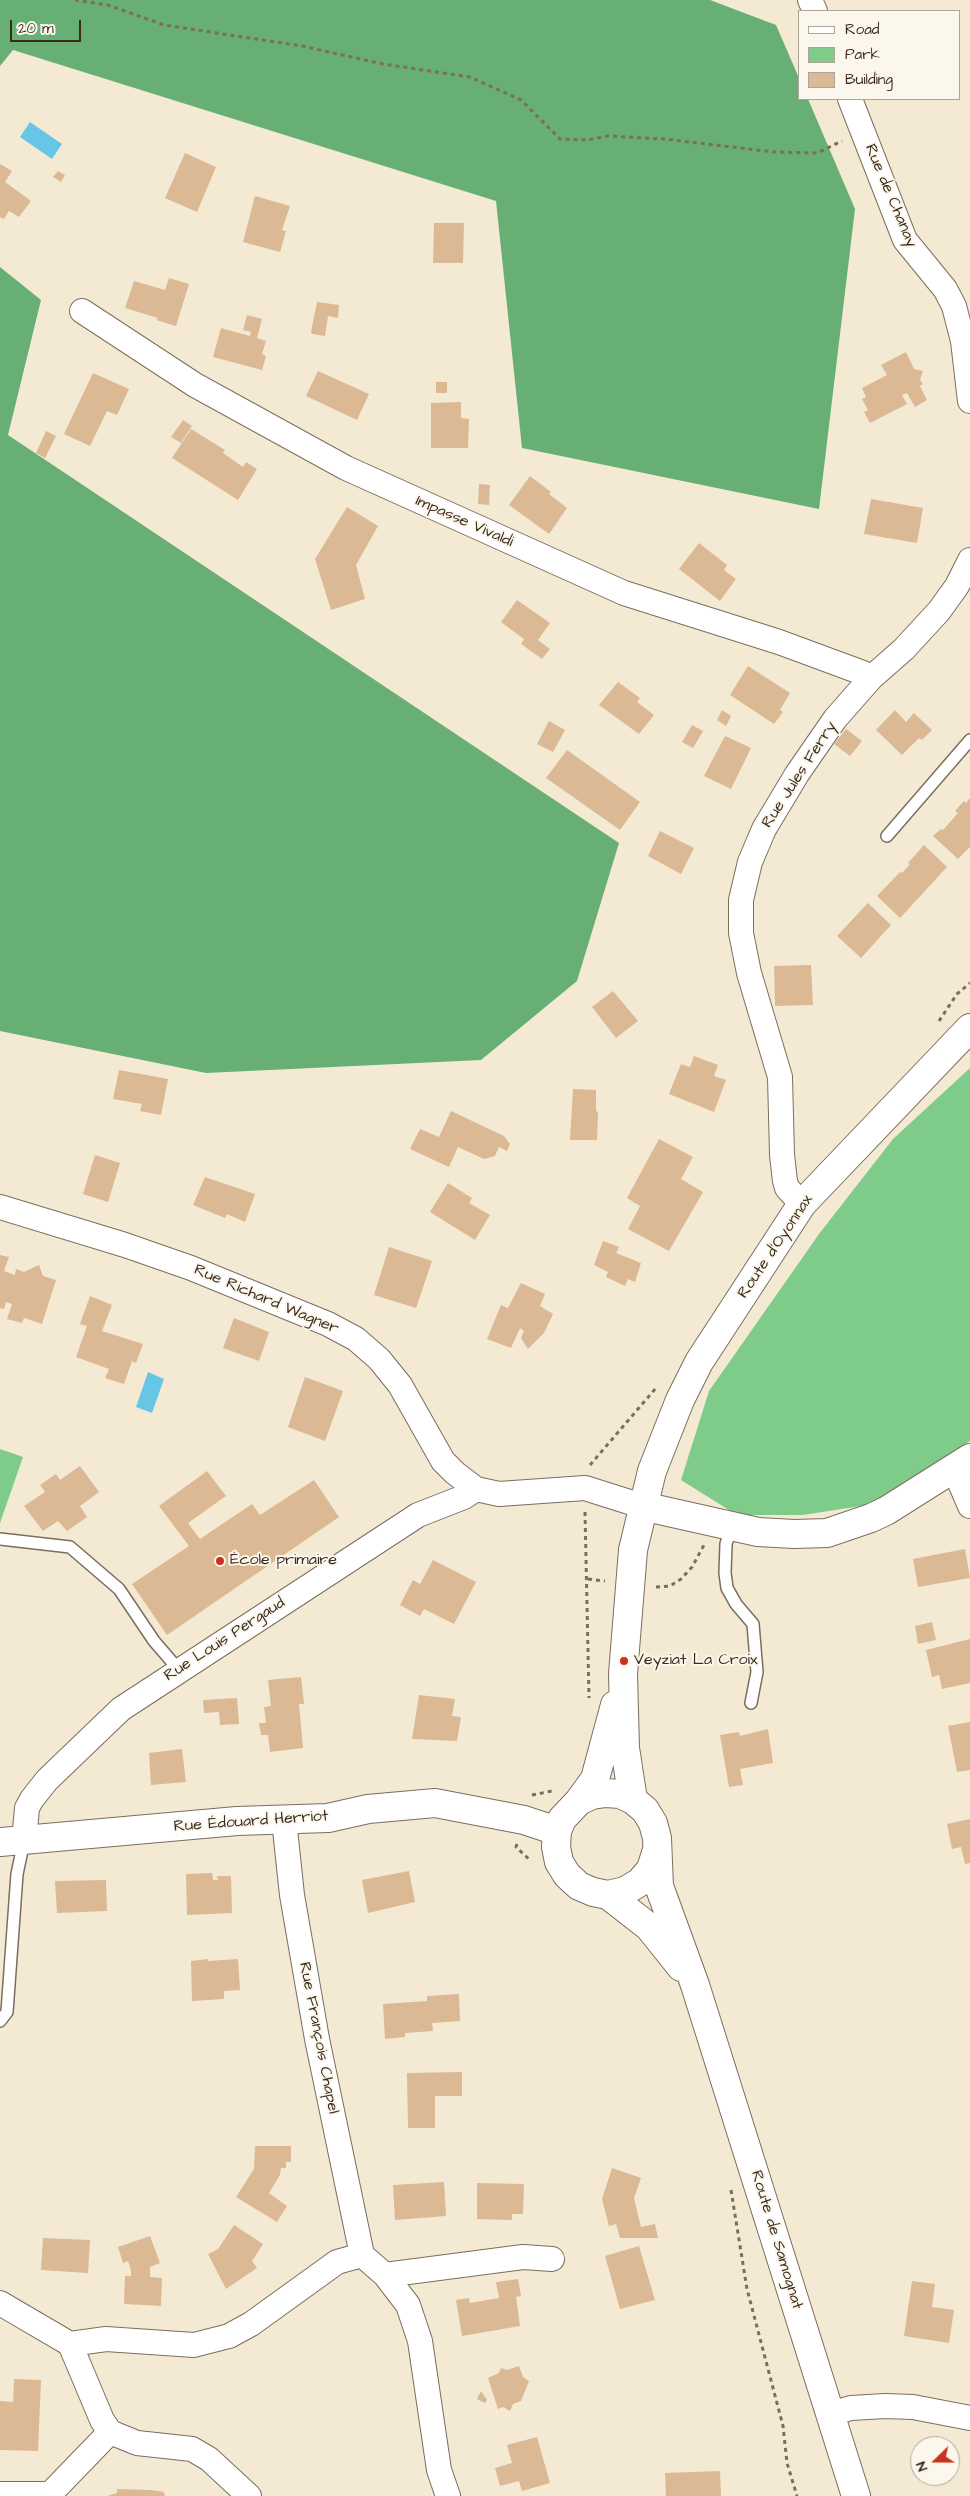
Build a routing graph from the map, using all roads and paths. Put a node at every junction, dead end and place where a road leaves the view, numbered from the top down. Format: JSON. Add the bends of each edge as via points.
{"nodes":[{"id":1,"x":75,"y":0,"type":"edge"},
{"id":2,"x":850,"y":100,"type":"edge"},
{"id":3,"x":862,"y":129,"type":"junction"},
{"id":4,"x":82,"y":311,"type":"dead end"},
{"id":5,"x":970,"y":401,"type":"edge"},
{"id":6,"x":970,"y":560,"type":"edge"},
{"id":7,"x":871,"y":678,"type":"junction"},
{"id":8,"x":970,"y":740,"type":"edge"},
{"id":9,"x":887,"y":836,"type":"dead end"},
{"id":10,"x":970,"y":983,"type":"edge"},
{"id":11,"x":935,"y":1027,"type":"dead end"},
{"id":12,"x":970,"y":1028,"type":"edge"},
{"id":13,"x":802,"y":1204,"type":"junction"},
{"id":14,"x":0,"y":1207,"type":"edge"},
{"id":15,"x":659,"y":1385,"type":"dead end"},
{"id":16,"x":962,"y":1463,"type":"edge"},
{"id":17,"x":476,"y":1488,"type":"junction"},
{"id":18,"x":585,"y":1488,"type":"junction"},
{"id":19,"x":642,"y":1506,"type":"junction"},
{"id":20,"x":970,"y":1506,"type":"edge"},
{"id":21,"x":724,"y":1523,"type":"junction"},
{"id":22,"x":0,"y":1539,"type":"edge"},
{"id":23,"x":588,"y":1579,"type":"junction"},
{"id":24,"x":630,"y":1584,"type":"junction"},
{"id":25,"x":179,"y":1670,"type":"junction"},
{"id":26,"x":623,"y":1674,"type":"junction"},
{"id":27,"x":589,"y":1703,"type":"dead end"},
{"id":28,"x":751,"y":1703,"type":"dead end"},
{"id":29,"x":568,"y":1795,"type":"junction"},
{"id":30,"x":633,"y":1800,"type":"junction"},
{"id":31,"x":284,"y":1820,"type":"junction"},
{"id":32,"x":524,"y":1820,"type":"junction"},
{"id":33,"x":557,"y":1831,"type":"junction"},
{"id":34,"x":12,"y":1841,"type":"edge"},
{"id":35,"x":656,"y":1854,"type":"junction"},
{"id":36,"x":534,"y":1865,"type":"dead end"},
{"id":37,"x":608,"y":1895,"type":"junction"},
{"id":38,"x":695,"y":1984,"type":"junction"},
{"id":39,"x":0,"y":2021,"type":"edge"},
{"id":40,"x":730,"y":2189,"type":"dead end"},
{"id":41,"x":362,"y":2255,"type":"junction"},
{"id":42,"x":552,"y":2259,"type":"dead end"},
{"id":43,"x":385,"y":2275,"type":"junction"},
{"id":44,"x":0,"y":2303,"type":"edge"},
{"id":45,"x":70,"y":2344,"type":"junction"},
{"id":46,"x":830,"y":2414,"type":"junction"},
{"id":47,"x":970,"y":2418,"type":"edge"},
{"id":48,"x":110,"y":2432,"type":"junction"},
{"id":49,"x":0,"y":2494,"type":"edge"},
{"id":50,"x":249,"y":2496,"type":"edge"},
{"id":51,"x":448,"y":2496,"type":"edge"},
{"id":52,"x":797,"y":2496,"type":"edge"},
{"id":53,"x":856,"y":2496,"type":"edge"}],
"edges":[{"from":1,"to":3,"type":"path","via":[[108,5],[164,25],[470,77],[521,100],[560,139],[587,140],[608,136],[664,139],[774,152],[818,153]]},
{"from":2,"to":3,"type":"street","name":"Rue de Chanay"},
{"from":3,"to":5,"type":"street","name":"Rue de Chanay","via":[[905,240],[945,289],[954,306],[964,341]]},
{"from":4,"to":7,"type":"street","name":"Impasse Vivaldi","via":[[195,385],[346,468],[624,593],[779,642]]},
{"from":6,"to":7,"type":"street","name":"Rue Jules Ferry","via":[[939,611],[904,649]]},
{"from":7,"to":13,"type":"street","name":"Rue Jules Ferry","via":[[835,719],[797,774],[761,837],[750,862],[741,900],[741,933],[749,973],[780,1077],[785,1181],[787,1188]]},
{"from":8,"to":9,"type":"lane"},
{"from":10,"to":11,"type":"path","via":[[957,994]]},
{"from":12,"to":13,"type":"main road","name":"Route d'Oyonnax"},
{"from":13,"to":19,"type":"main road","name":"Route d'Oyonnax","via":[[699,1362],[665,1436]]},
{"from":14,"to":17,"type":"street","name":"Rue Richard Wagner","via":[[191,1268],[280,1303],[356,1339],[400,1384],[443,1461]]},
{"from":15,"to":18,"type":"path","via":[[584,1473]]},
{"from":16,"to":20,"type":"street"},
{"from":16,"to":21,"type":"main road","via":[[871,1518],[827,1533],[758,1532]]},
{"from":17,"to":18,"type":"street","name":"Rue Richard Wagner","via":[[499,1494]]},
{"from":17,"to":25,"type":"street","name":"Rue Louis Pergaud","via":[[464,1497],[418,1515]]},
{"from":18,"to":19,"type":"street","name":"Rue Richard Wagner"},
{"from":18,"to":23,"type":"path"},
{"from":19,"to":21,"type":"main road"},
{"from":19,"to":24,"type":"main road"},
{"from":21,"to":24,"type":"path","via":[[681,1579],[670,1586]]},
{"from":21,"to":28,"type":"lane","via":[[727,1588],[753,1624],[757,1672]]},
{"from":22,"to":25,"type":"lane","via":[[70,1547],[119,1589],[154,1641]]},
{"from":23,"to":24,"type":"path"},
{"from":23,"to":27,"type":"path"},
{"from":24,"to":26,"type":"main road"},
{"from":25,"to":34,"type":"street","name":"Rue Louis Pergaud","via":[[121,1708],[47,1780],[27,1808]]},
{"from":26,"to":29,"type":"main road","via":[[596,1779]]},
{"from":26,"to":30,"type":"main road","via":[[625,1748]]},
{"from":29,"to":30,"type":"main road","via":[[606,1792]]},
{"from":29,"to":32,"type":"path","via":[[532,1794]]},
{"from":29,"to":33,"type":"main road"},
{"from":30,"to":35,"type":"main road","via":[[653,1823],[657,1838]]},
{"from":31,"to":32,"type":"main road","name":"Rue Édouard Herriot","via":[[328,1818],[368,1809],[435,1803]]},
{"from":31,"to":34,"type":"main road","name":"Rue Édouard Herriot","via":[[217,1822]]},
{"from":31,"to":41,"type":"street","name":"Rue François Chapel","via":[[292,1895],[315,2029]]},
{"from":32,"to":33,"type":"main road","name":"Rue Édouard Herriot"},
{"from":32,"to":36,"type":"path","via":[[516,1847]]},
{"from":33,"to":37,"type":"main road","via":[[559,1862],[567,1876],[586,1889]]},
{"from":34,"to":39,"type":"lane","via":[[17,1874],[7,2012]]},
{"from":35,"to":37,"type":"main road","via":[[650,1870],[640,1882],[625,1891]]},
{"from":35,"to":38,"type":"main road","name":"Route de Samognat","via":[[659,1886]]},
{"from":37,"to":38,"type":"main road","name":"Route de Samognat","via":[[649,1927]]},
{"from":38,"to":46,"type":"main road","name":"Route de Samognat"},
{"from":40,"to":52,"type":"path","via":[[747,2289],[783,2426],[787,2464]]},
{"from":41,"to":43,"type":"street"},
{"from":41,"to":45,"type":"street","via":[[337,2262],[251,2324],[229,2336],[194,2345],[106,2339]]},
{"from":42,"to":43,"type":"street","via":[[523,2258]]},
{"from":43,"to":51,"type":"street","via":[[408,2305],[420,2341],[439,2470]]},
{"from":44,"to":45,"type":"street"},
{"from":45,"to":48,"type":"street"},
{"from":46,"to":47,"type":"street","via":[[851,2408],[885,2406],[913,2407]]},
{"from":46,"to":53,"type":"main road","name":"Route de Samognat"},
{"from":48,"to":49,"type":"street","via":[[50,2494]]},
{"from":48,"to":50,"type":"street","via":[[137,2443],[192,2449],[209,2459]]}]}
